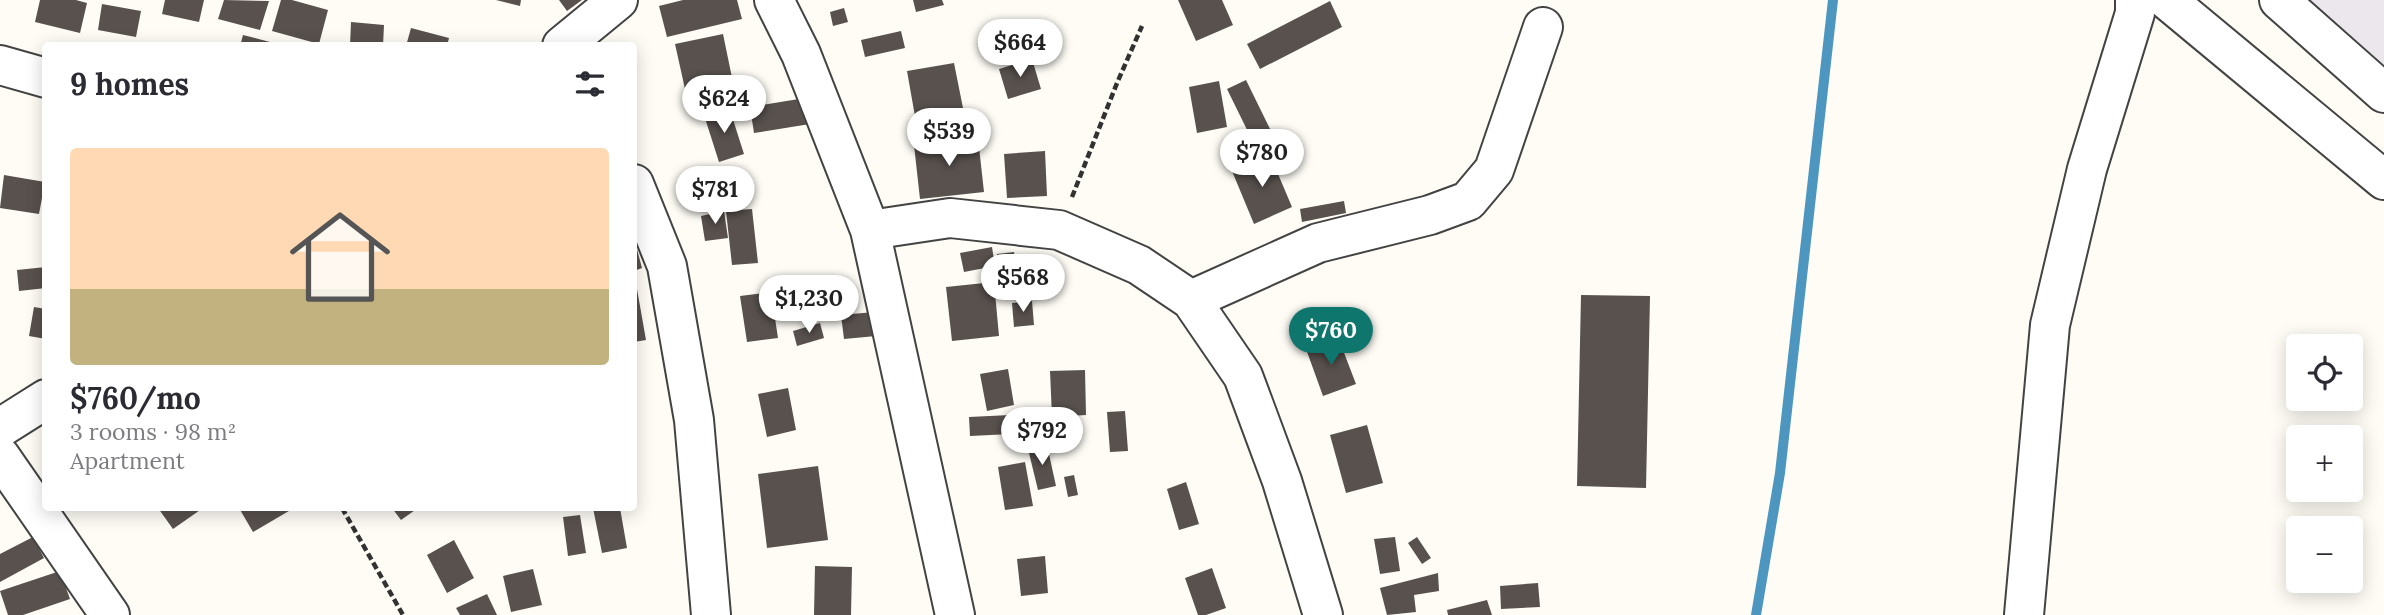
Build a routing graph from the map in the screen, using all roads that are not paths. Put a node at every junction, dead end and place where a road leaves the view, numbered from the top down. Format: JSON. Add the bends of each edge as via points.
{"nodes":[{"id":1,"x":618,"y":0,"type":"edge"},
{"id":2,"x":774,"y":0,"type":"edge"},
{"id":3,"x":2135,"y":0,"type":"edge"},
{"id":4,"x":2167,"y":0,"type":"edge"},
{"id":5,"x":2279,"y":0,"type":"edge"},
{"id":6,"x":1543,"y":27,"type":"dead end"},
{"id":7,"x":567,"y":42,"type":"edge"},
{"id":8,"x":0,"y":65,"type":"edge"},
{"id":9,"x":42,"y":77,"type":"edge"},
{"id":10,"x":2384,"y":93,"type":"edge"},
{"id":11,"x":2384,"y":180,"type":"edge"},
{"id":12,"x":637,"y":191,"type":"edge"},
{"id":13,"x":870,"y":230,"type":"junction"},
{"id":14,"x":1191,"y":300,"type":"junction"},
{"id":15,"x":42,"y":402,"type":"edge"},
{"id":16,"x":0,"y":428,"type":"edge"},
{"id":17,"x":0,"y":456,"type":"edge"},
{"id":18,"x":110,"y":615,"type":"edge"},
{"id":19,"x":711,"y":615,"type":"edge"},
{"id":20,"x":954,"y":615,"type":"edge"},
{"id":21,"x":1323,"y":615,"type":"edge"},
{"id":22,"x":2024,"y":615,"type":"edge"}],
"edges":[{"from":1,"to":7,"type":"street"},
{"from":2,"to":13,"type":"street","via":[[801,54]]},
{"from":3,"to":22,"type":"street","via":[[2135,13],[2087,169],[2050,325]]},
{"from":4,"to":11,"type":"street"},
{"from":5,"to":10,"type":"street"},
{"from":6,"to":14,"type":"street","via":[[1494,170],[1468,201],[1318,243]]},
{"from":8,"to":9,"type":"street"},
{"from":12,"to":19,"type":"street","via":[[667,266],[694,420]]},
{"from":13,"to":14,"type":"street","via":[[950,218],[1059,230],[1139,265]]},
{"from":13,"to":20,"type":"street"},
{"from":14,"to":21,"type":"street","via":[[1244,376]]},
{"from":15,"to":16,"type":"street"},
{"from":17,"to":18,"type":"street"}]}
